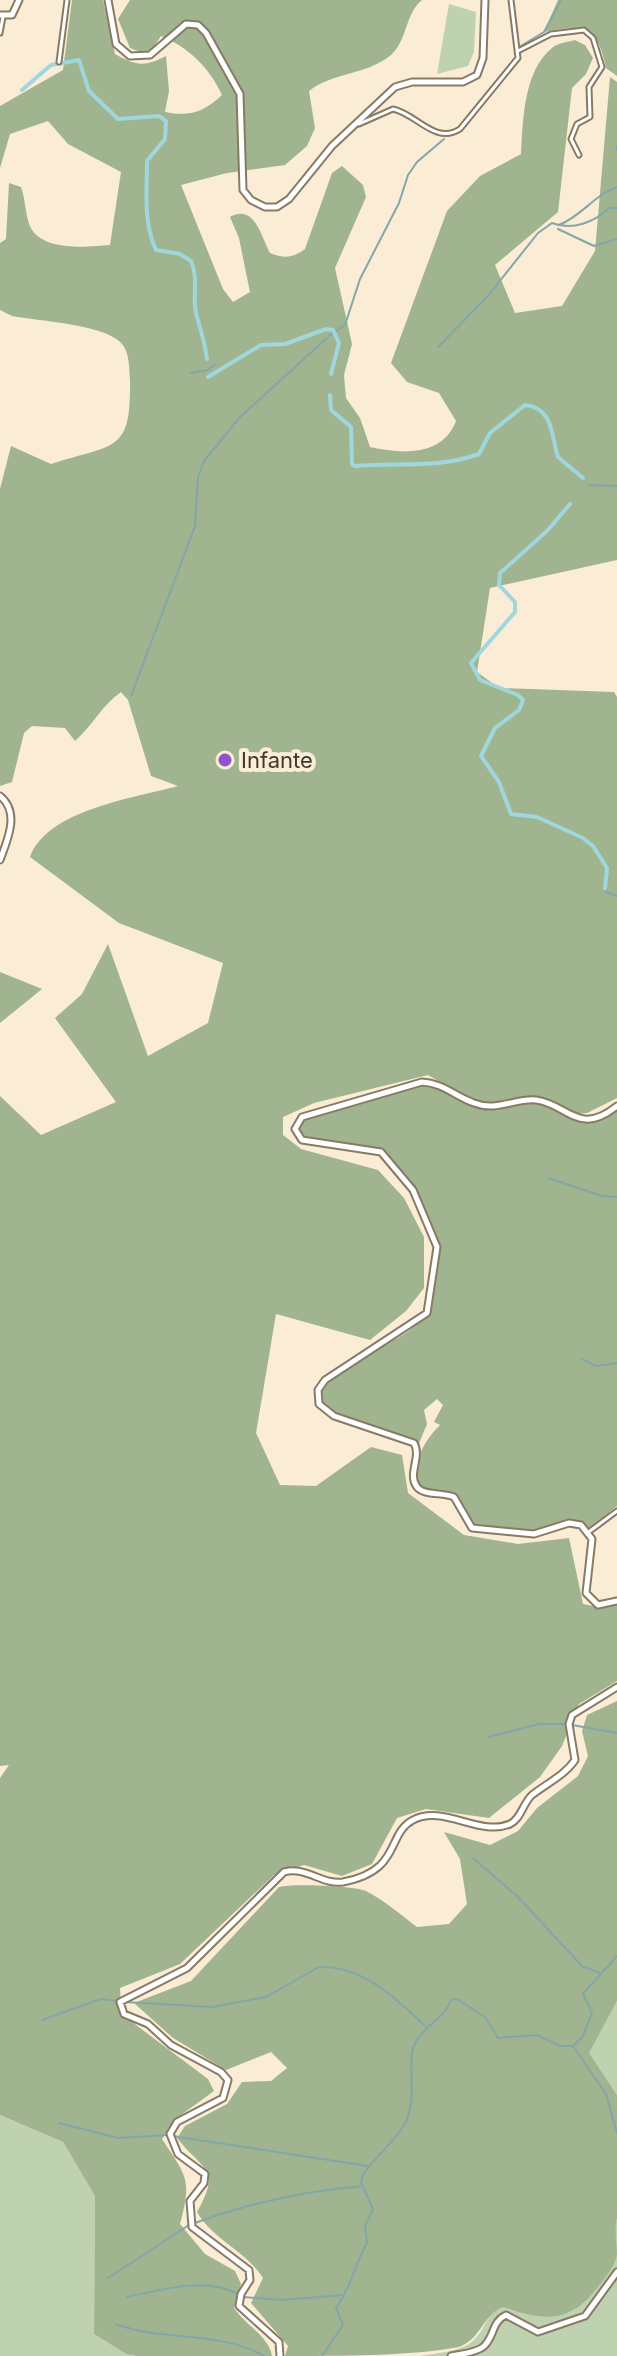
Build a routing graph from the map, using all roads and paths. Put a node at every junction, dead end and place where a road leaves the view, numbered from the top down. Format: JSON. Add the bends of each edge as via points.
{"nodes":[{"id":1,"x":19,"y":0,"type":"edge"},
{"id":2,"x":67,"y":0,"type":"edge"},
{"id":3,"x":108,"y":0,"type":"edge"},
{"id":4,"x":485,"y":0,"type":"edge"},
{"id":5,"x":511,"y":0,"type":"edge"},
{"id":6,"x":2,"y":16,"type":"edge"},
{"id":7,"x":0,"y":33,"type":"edge"},
{"id":8,"x":518,"y":51,"type":"junction"},
{"id":9,"x":59,"y":62,"type":"dead end"},
{"id":10,"x":355,"y":124,"type":"junction"},
{"id":11,"x":579,"y":155,"type":"dead end"},
{"id":12,"x":0,"y":796,"type":"edge"},
{"id":13,"x":0,"y":860,"type":"edge"},
{"id":14,"x":617,"y":1106,"type":"edge"},
{"id":15,"x":617,"y":1511,"type":"edge"},
{"id":16,"x":590,"y":1531,"type":"junction"},
{"id":17,"x":617,"y":1601,"type":"edge"},
{"id":18,"x":617,"y":1687,"type":"edge"},
{"id":19,"x":617,"y":2272,"type":"edge"},
{"id":20,"x":280,"y":2356,"type":"edge"},
{"id":21,"x":451,"y":2356,"type":"edge"}],
"edges":[{"from":1,"to":6,"type":"main road","via":[[12,15]]},
{"from":2,"to":9,"type":"street"},
{"from":3,"to":10,"type":"main road","via":[[116,44],[130,56],[150,55],[186,24],[198,25],[206,33],[238,87],[242,186],[257,205],[271,208],[286,202]]},
{"from":4,"to":10,"type":"main road","via":[[483,58],[477,75],[463,82],[399,85]]},
{"from":5,"to":8,"type":"street"},
{"from":6,"to":7,"type":"street"},
{"from":8,"to":10,"type":"street","via":[[513,66],[452,135],[437,133],[393,109]]},
{"from":8,"to":11,"type":"street","via":[[551,34],[584,30],[593,38],[602,67],[589,87],[590,117],[577,124],[571,139]]},
{"from":12,"to":13,"type":"main road","via":[[12,816]]},
{"from":14,"to":16,"type":"main road","via":[[578,1119],[533,1100],[483,1106],[422,1082],[302,1117],[295,1125],[302,1140],[386,1155],[419,1199],[437,1247],[427,1313],[325,1380],[318,1390],[319,1404],[334,1416],[414,1443],[416,1486],[454,1497],[469,1527],[534,1534],[575,1523]]},
{"from":15,"to":16,"type":"street"},
{"from":16,"to":17,"type":"main road","via":[[586,1593],[598,1605]]},
{"from":18,"to":20,"type":"main road","via":[[572,1715],[572,1765],[531,1796],[509,1824],[420,1818],[407,1825],[385,1864],[371,1872],[339,1882],[300,1870],[284,1872],[187,1968],[120,2002],[124,2014],[154,2028],[171,2045],[228,2080],[223,2098],[177,2122],[170,2134],[178,2154],[205,2174],[190,2201],[192,2227],[249,2270],[239,2306],[279,2342]]},
{"from":19,"to":21,"type":"main road","via":[[585,2316],[538,2332],[506,2315],[480,2349]]}]}
